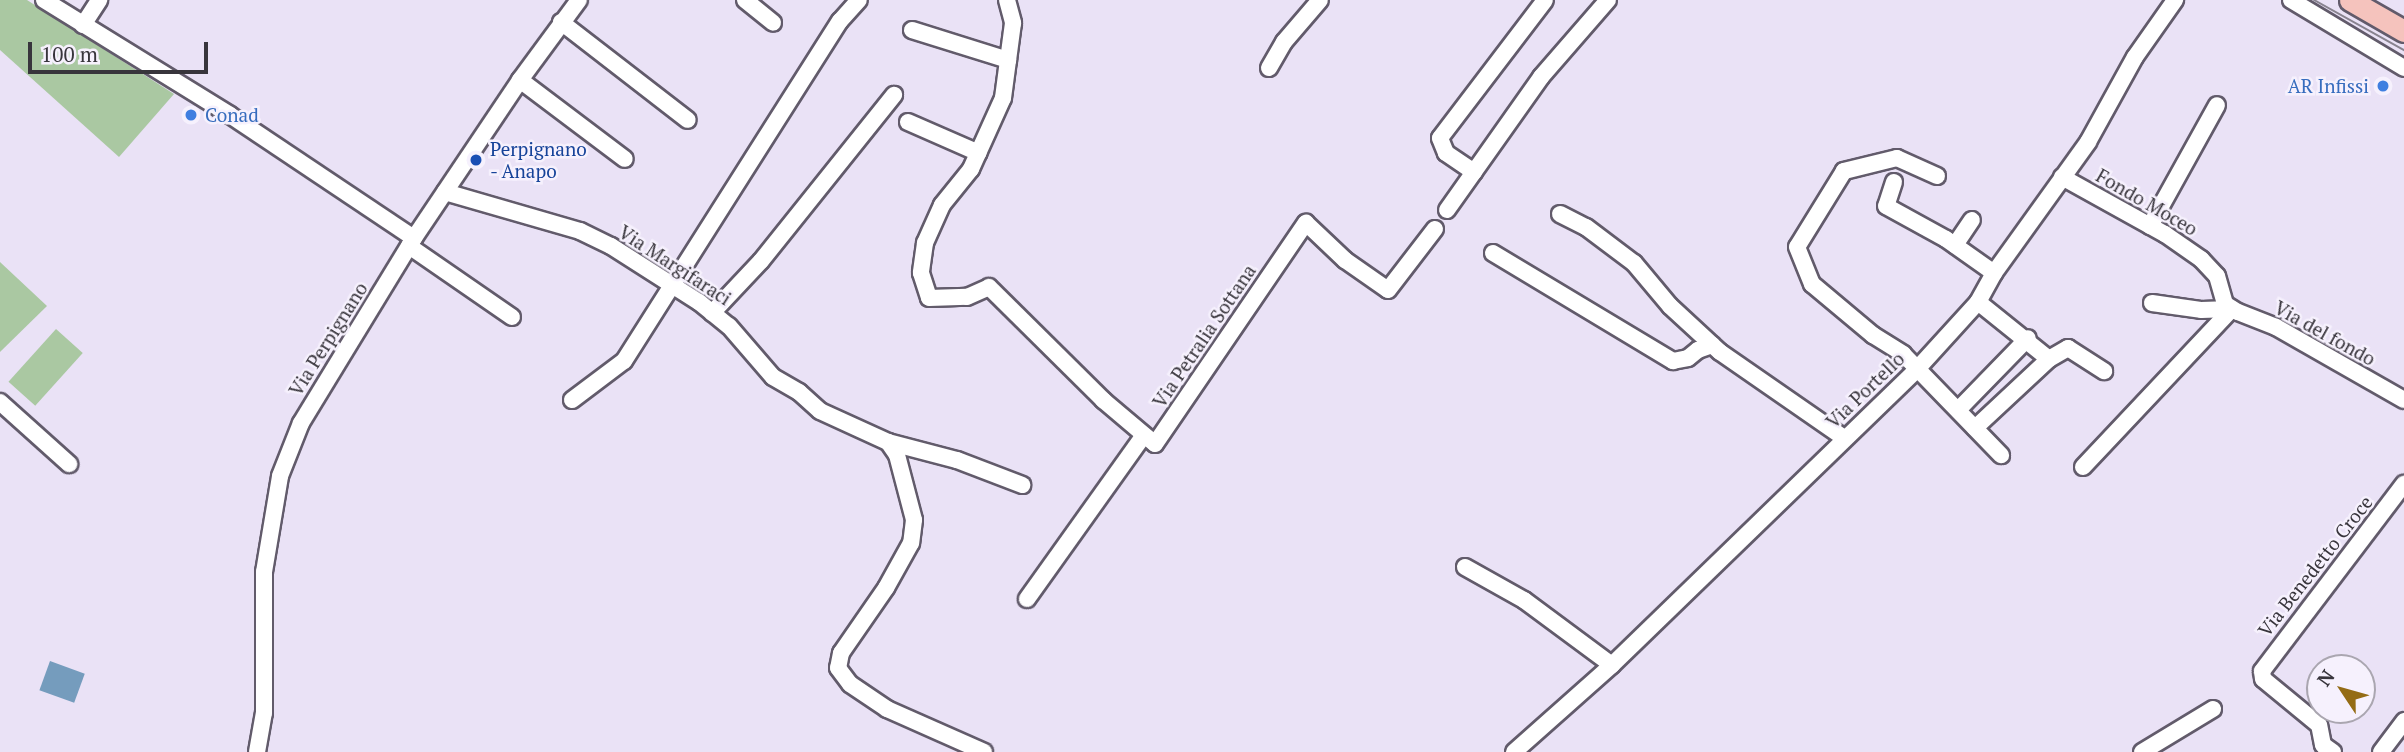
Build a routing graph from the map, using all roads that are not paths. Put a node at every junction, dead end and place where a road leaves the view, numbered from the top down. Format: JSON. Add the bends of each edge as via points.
{"nodes":[{"id":1,"x":44,"y":0,"type":"edge"},
{"id":2,"x":99,"y":0,"type":"edge"},
{"id":3,"x":579,"y":0,"type":"edge"},
{"id":4,"x":745,"y":0,"type":"edge"},
{"id":5,"x":859,"y":0,"type":"edge"},
{"id":6,"x":1007,"y":0,"type":"edge"},
{"id":7,"x":1320,"y":0,"type":"edge"},
{"id":8,"x":1545,"y":0,"type":"edge"},
{"id":9,"x":2175,"y":0,"type":"edge"},
{"id":10,"x":2291,"y":0,"type":"edge"},
{"id":11,"x":2350,"y":0,"type":"edge"},
{"id":12,"x":1606,"y":1,"type":"edge"},
{"id":13,"x":562,"y":22,"type":"junction"},
{"id":14,"x":773,"y":23,"type":"dead end"},
{"id":15,"x":83,"y":25,"type":"junction"},
{"id":16,"x":912,"y":30,"type":"dead end"},
{"id":17,"x":2404,"y":31,"type":"edge"},
{"id":18,"x":1008,"y":60,"type":"junction"},
{"id":19,"x":1269,"y":68,"type":"dead end"},
{"id":20,"x":2404,"y":68,"type":"edge"},
{"id":21,"x":520,"y":80,"type":"junction"},
{"id":22,"x":894,"y":94,"type":"dead end"},
{"id":23,"x":2217,"y":105,"type":"dead end"},
{"id":24,"x":688,"y":120,"type":"dead end"},
{"id":25,"x":908,"y":122,"type":"dead end"},
{"id":26,"x":979,"y":153,"type":"junction"},
{"id":27,"x":625,"y":159,"type":"dead end"},
{"id":28,"x":1474,"y":172,"type":"junction"},
{"id":29,"x":1937,"y":176,"type":"dead end"},
{"id":30,"x":2062,"y":177,"type":"junction"},
{"id":31,"x":1894,"y":182,"type":"dead end"},
{"id":32,"x":445,"y":192,"type":"junction"},
{"id":33,"x":1447,"y":210,"type":"dead end"},
{"id":34,"x":1560,"y":214,"type":"dead end"},
{"id":35,"x":1972,"y":220,"type":"dead end"},
{"id":36,"x":2150,"y":226,"type":"junction"},
{"id":37,"x":1435,"y":229,"type":"dead end"},
{"id":38,"x":412,"y":242,"type":"junction"},
{"id":39,"x":1955,"y":245,"type":"junction"},
{"id":40,"x":1493,"y":253,"type":"dead end"},
{"id":41,"x":1990,"y":270,"type":"junction"},
{"id":42,"x":672,"y":285,"type":"junction"},
{"id":43,"x":1979,"y":302,"type":"junction"},
{"id":44,"x":2152,"y":303,"type":"dead end"},
{"id":45,"x":2229,"y":306,"type":"junction"},
{"id":46,"x":712,"y":313,"type":"junction"},
{"id":47,"x":512,"y":317,"type":"dead end"},
{"id":48,"x":2028,"y":338,"type":"junction"},
{"id":49,"x":1713,"y":345,"type":"junction"},
{"id":50,"x":2049,"y":359,"type":"junction"},
{"id":51,"x":1918,"y":368,"type":"junction"},
{"id":52,"x":2104,"y":371,"type":"dead end"},
{"id":53,"x":572,"y":400,"type":"dead end"},
{"id":54,"x":2404,"y":400,"type":"edge"},
{"id":55,"x":0,"y":402,"type":"edge"},
{"id":56,"x":1958,"y":410,"type":"junction"},
{"id":57,"x":1975,"y":428,"type":"junction"},
{"id":58,"x":1144,"y":435,"type":"junction"},
{"id":59,"x":1844,"y":438,"type":"junction"},
{"id":60,"x":888,"y":442,"type":"junction"},
{"id":61,"x":2001,"y":455,"type":"dead end"},
{"id":62,"x":69,"y":464,"type":"dead end"},
{"id":63,"x":2083,"y":467,"type":"dead end"},
{"id":64,"x":2404,"y":484,"type":"edge"},
{"id":65,"x":1022,"y":485,"type":"dead end"},
{"id":66,"x":1465,"y":567,"type":"dead end"},
{"id":67,"x":1027,"y":599,"type":"dead end"},
{"id":68,"x":1612,"y":665,"type":"junction"},
{"id":69,"x":2213,"y":709,"type":"dead end"},
{"id":70,"x":2404,"y":721,"type":"edge"},
{"id":71,"x":2147,"y":751,"type":"edge"},
{"id":72,"x":257,"y":752,"type":"edge"},
{"id":73,"x":984,"y":752,"type":"edge"},
{"id":74,"x":1514,"y":752,"type":"edge"},
{"id":75,"x":2333,"y":752,"type":"edge"},
{"id":76,"x":2381,"y":752,"type":"edge"}],
"edges":[{"from":1,"to":15,"type":"street"},
{"from":2,"to":15,"type":"street"},
{"from":3,"to":13,"type":"street","name":"Via Perpignano"},
{"from":4,"to":14,"type":"street"},
{"from":5,"to":42,"type":"street","via":[[840,21]]},
{"from":6,"to":18,"type":"street","via":[[1013,23]]},
{"from":7,"to":19,"type":"street","via":[[1284,42]]},
{"from":8,"to":28,"type":"street","via":[[1440,138],[1446,153]]},
{"from":9,"to":30,"type":"street","name":"Via Portello"},
{"from":10,"to":20,"type":"street"},
{"from":11,"to":17,"type":"main road"},
{"from":12,"to":28,"type":"street","via":[[1541,77]]},
{"from":13,"to":21,"type":"street","name":"Via Perpignano"},
{"from":13,"to":24,"type":"street"},
{"from":15,"to":38,"type":"street","via":[[230,116]]},
{"from":16,"to":18,"type":"street"},
{"from":18,"to":26,"type":"street","via":[[1003,98]]},
{"from":21,"to":27,"type":"street"},
{"from":21,"to":32,"type":"street","name":"Via Perpignano"},
{"from":22,"to":46,"type":"street","via":[[761,261]]},
{"from":23,"to":36,"type":"street"},
{"from":25,"to":26,"type":"street"},
{"from":26,"to":58,"type":"street","via":[[942,205],[925,243],[921,273],[929,298],[967,297],[989,287]]},
{"from":28,"to":33,"type":"street"},
{"from":29,"to":51,"type":"street","via":[[1897,158],[1844,171],[1797,247],[1812,284]]},
{"from":30,"to":36,"type":"street","name":"Fondo Moceo"},
{"from":30,"to":41,"type":"street","name":"Via Portello"},
{"from":31,"to":39,"type":"street","via":[[1886,206]]},
{"from":32,"to":38,"type":"street","name":"Via Perpignano"},
{"from":32,"to":42,"type":"street","name":"Via Margifaraci","via":[[580,231]]},
{"from":34,"to":49,"type":"street","via":[[1586,227],[1634,263],[1670,306]]},
{"from":35,"to":39,"type":"street"},
{"from":36,"to":45,"type":"street","name":"Fondo Moceo","via":[[2201,259],[2217,276]]},
{"from":37,"to":58,"type":"street","name":"Via Petralia Sottana","via":[[1388,290],[1345,260],[1306,223],[1155,444]]},
{"from":38,"to":47,"type":"street"},
{"from":38,"to":72,"type":"street","name":"Via Perpignano","via":[[301,422],[280,476],[264,572],[264,713]]},
{"from":39,"to":41,"type":"street"},
{"from":40,"to":49,"type":"street","via":[[1673,361]]},
{"from":41,"to":43,"type":"street","name":"Via Portello"},
{"from":42,"to":46,"type":"street","name":"Via Margifaraci"},
{"from":42,"to":53,"type":"street","via":[[624,361]]},
{"from":43,"to":48,"type":"street"},
{"from":43,"to":51,"type":"street","name":"Via Portello"},
{"from":44,"to":45,"type":"street","via":[[2201,310]]},
{"from":45,"to":54,"type":"street","name":"Via del fondo","via":[[2276,327]]},
{"from":45,"to":63,"type":"street"},
{"from":46,"to":60,"type":"street","name":"Via Margifaraci","via":[[773,377],[820,411]]},
{"from":48,"to":50,"type":"street"},
{"from":48,"to":56,"type":"street"},
{"from":49,"to":59,"type":"street"},
{"from":50,"to":52,"type":"street","via":[[2067,348]]},
{"from":50,"to":57,"type":"street"},
{"from":51,"to":56,"type":"street"},
{"from":51,"to":59,"type":"street","name":"Via Portello"},
{"from":55,"to":62,"type":"street"},
{"from":56,"to":57,"type":"street"},
{"from":57,"to":61,"type":"street"},
{"from":58,"to":67,"type":"street"},
{"from":59,"to":68,"type":"street","name":"Via Portello"},
{"from":60,"to":65,"type":"street","name":"Via Margifaraci","via":[[957,460]]},
{"from":60,"to":73,"type":"street","via":[[897,455],[914,520],[911,543],[841,653],[838,668],[850,684],[887,709]]},
{"from":64,"to":75,"type":"street","name":"Via Benedetto Croce","via":[[2261,674],[2319,725],[2323,745]]},
{"from":66,"to":68,"type":"street","via":[[1524,600]]},
{"from":68,"to":74,"type":"street","name":"Via Portello"},
{"from":69,"to":71,"type":"street"},
{"from":70,"to":76,"type":"street"}]}
